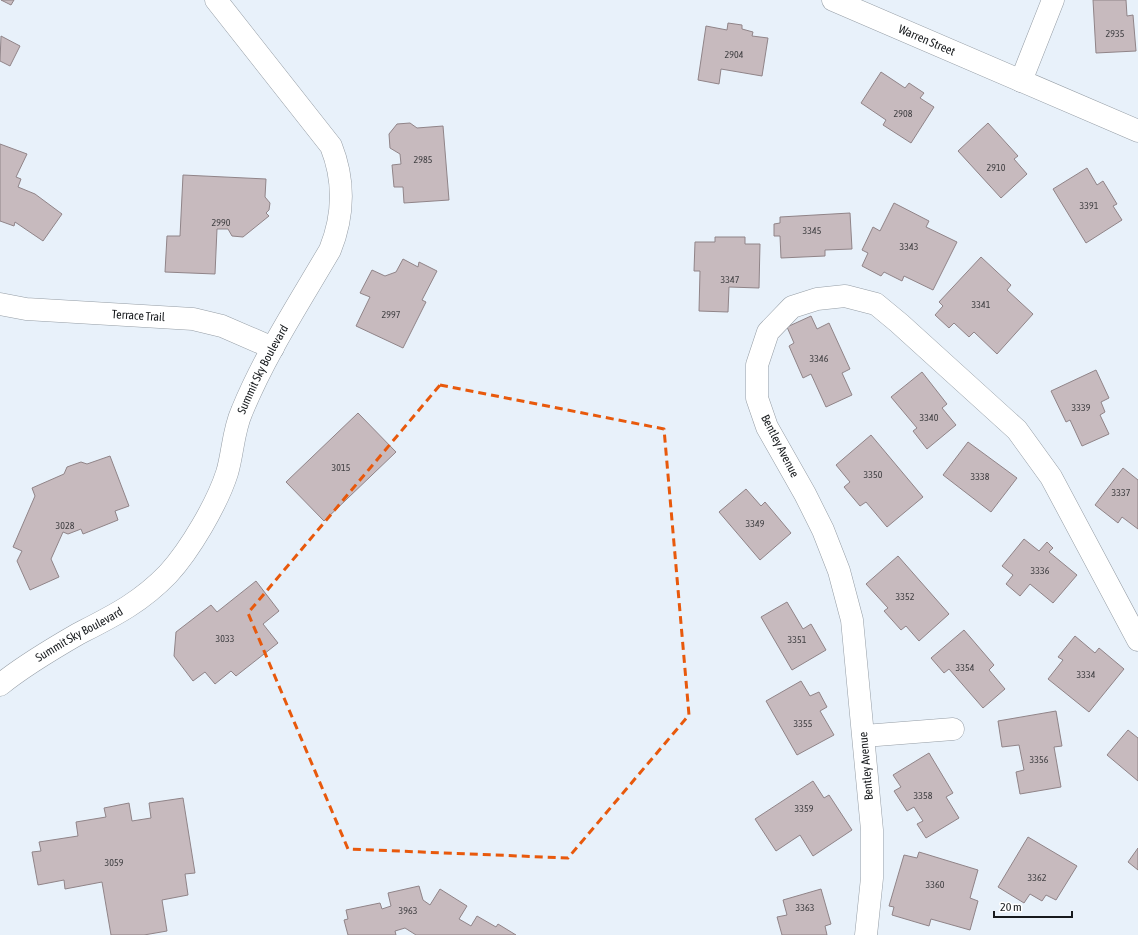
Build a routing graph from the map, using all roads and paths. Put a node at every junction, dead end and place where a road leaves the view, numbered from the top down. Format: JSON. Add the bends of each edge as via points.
{"nodes":[{"id":1,"x":216,"y":0,"type":"edge"},
{"id":2,"x":833,"y":0,"type":"edge"},
{"id":3,"x":1053,"y":0,"type":"edge"},
{"id":4,"x":1021,"y":81,"type":"junction"},
{"id":5,"x":1138,"y":131,"type":"edge"},
{"id":6,"x":0,"y":304,"type":"edge"},
{"id":7,"x":273,"y":348,"type":"junction"},
{"id":8,"x":1138,"y":640,"type":"edge"},
{"id":9,"x":0,"y":685,"type":"edge"},
{"id":10,"x":953,"y":729,"type":"dead end"},
{"id":11,"x":864,"y":736,"type":"junction"},
{"id":12,"x":866,"y":935,"type":"edge"}],
"edges":[{"from":1,"to":7,"type":"street","name":"Summit Sky Boulevard","via":[[331,146],[340,175],[341,208],[333,243]]},
{"from":2,"to":4,"type":"street","name":"Warren Street"},
{"from":3,"to":4,"type":"street"},
{"from":4,"to":5,"type":"street","name":"Warren Street"},
{"from":6,"to":7,"type":"street","name":"Terrace Trail","via":[[26,309],[193,319],[222,326]]},
{"from":7,"to":9,"type":"street","name":"Summit Sky Boulevard","via":[[239,418],[221,488],[180,560],[131,606],[78,634]]},
{"from":8,"to":11,"type":"street","name":"Bentley Avenue","via":[[1051,477],[1017,430],[876,304],[846,296],[810,301],[792,307],[768,332],[757,365],[757,398],[767,427],[823,530],[839,571],[852,620]]},
{"from":10,"to":11,"type":"street"},
{"from":11,"to":12,"type":"street","name":"Bentley Avenue","via":[[872,830],[872,878]]}]}
